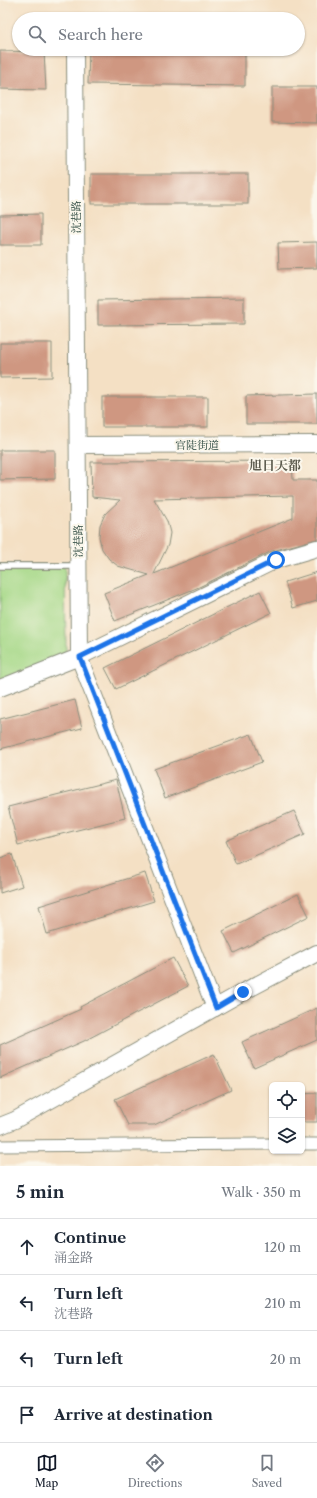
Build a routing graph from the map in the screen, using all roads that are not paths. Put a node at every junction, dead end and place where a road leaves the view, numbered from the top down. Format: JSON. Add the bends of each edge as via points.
{"nodes":[{"id":1,"x":74,"y":56,"type":"edge"},
{"id":2,"x":317,"y":444,"type":"edge"},
{"id":3,"x":78,"y":445,"type":"junction"},
{"id":4,"x":317,"y":548,"type":"edge"},
{"id":5,"x":0,"y":566,"type":"edge"},
{"id":6,"x":79,"y":566,"type":"junction"},
{"id":7,"x":80,"y":657,"type":"junction"},
{"id":8,"x":0,"y":688,"type":"edge"},
{"id":9,"x":317,"y":953,"type":"edge"},
{"id":10,"x":216,"y":1008,"type":"junction"},
{"id":11,"x":0,"y":1126,"type":"edge"},
{"id":12,"x":269,"y":1144,"type":"edge"},
{"id":13,"x":305,"y":1144,"type":"edge"},
{"id":14,"x":317,"y":1144,"type":"edge"},
{"id":15,"x":0,"y":1146,"type":"edge"}],
"edges":[{"from":1,"to":3,"type":"street","name":"沈巷路"},
{"from":2,"to":3,"type":"street","name":"官陡街道"},
{"from":3,"to":6,"type":"street","name":"沈巷路"},
{"from":4,"to":7,"type":"street","via":[[276,560]]},
{"from":5,"to":6,"type":"lane"},
{"from":6,"to":7,"type":"street","name":"沈巷路"},
{"from":7,"to":8,"type":"street"},
{"from":7,"to":10,"type":"street","name":"沈巷路"},
{"from":9,"to":10,"type":"street"},
{"from":10,"to":11,"type":"street"},
{"from":12,"to":15,"type":"street"},
{"from":13,"to":14,"type":"street"}]}
